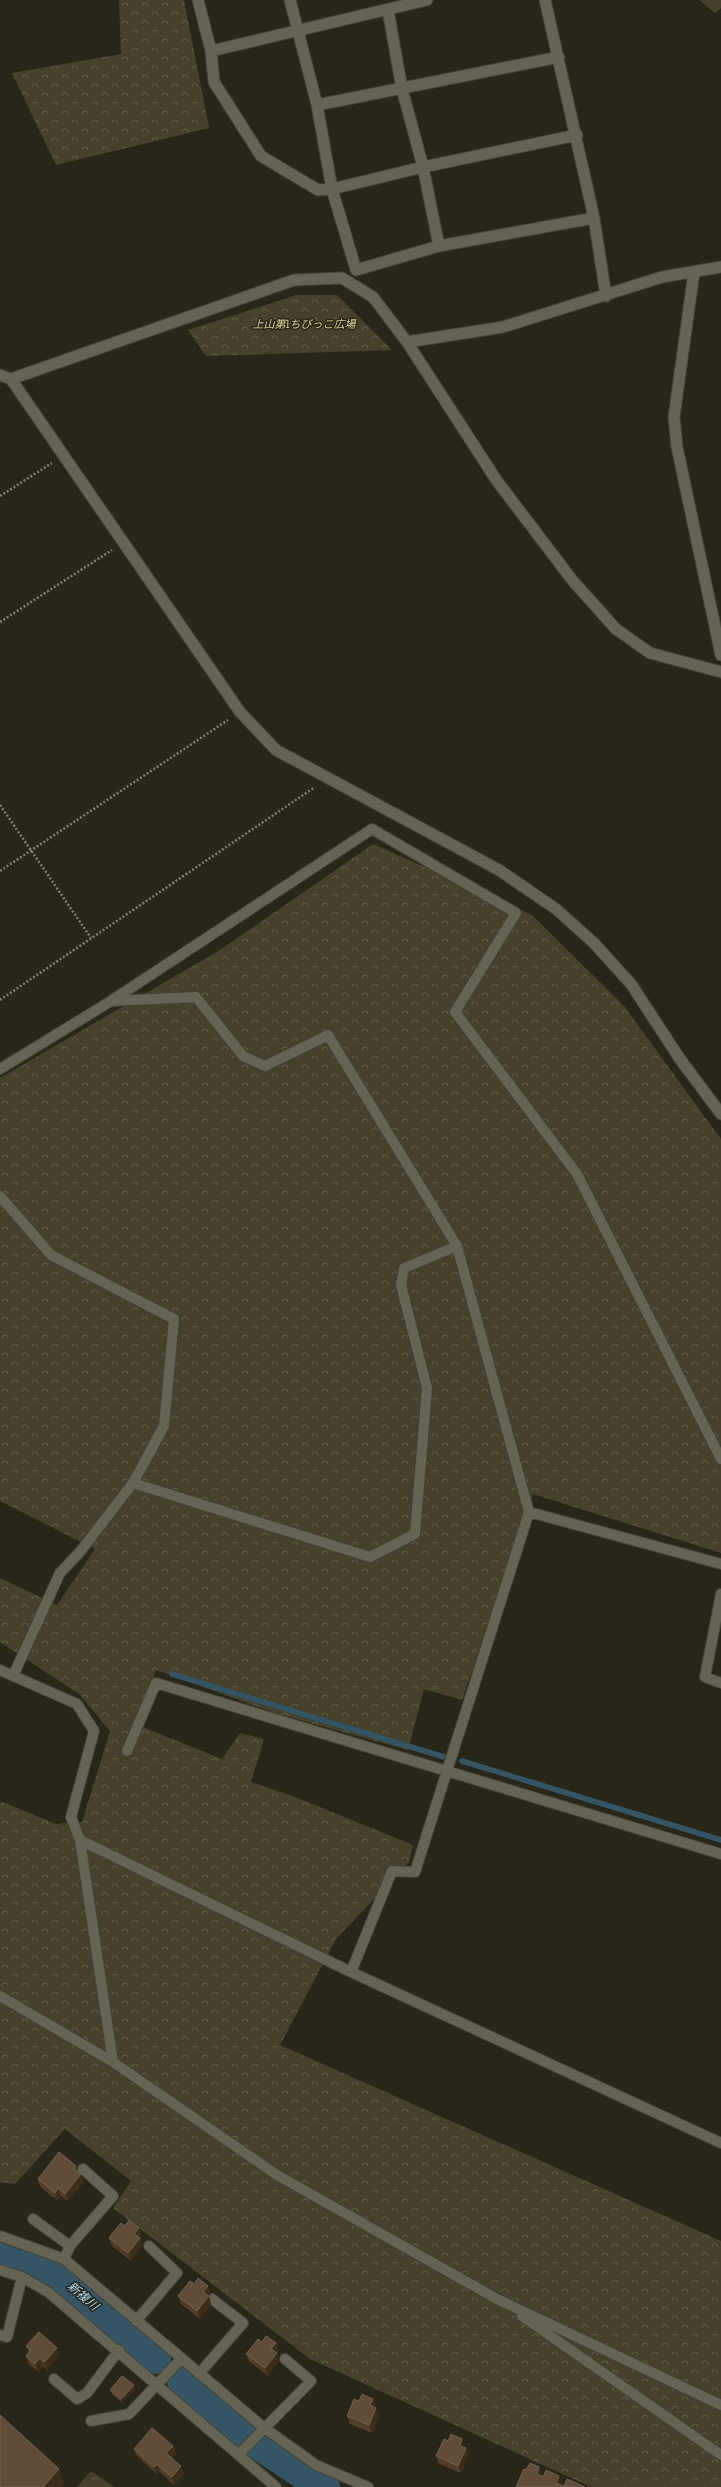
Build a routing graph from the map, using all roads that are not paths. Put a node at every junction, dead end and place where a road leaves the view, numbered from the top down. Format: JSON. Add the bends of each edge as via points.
{"nodes":[{"id":1,"x":198,"y":0,"type":"edge"},
{"id":2,"x":290,"y":0,"type":"edge"},
{"id":3,"x":427,"y":0,"type":"edge"},
{"id":4,"x":545,"y":0,"type":"edge"},
{"id":5,"x":388,"y":10,"type":"junction"},
{"id":6,"x":297,"y":31,"type":"junction"},
{"id":7,"x":211,"y":51,"type":"junction"},
{"id":8,"x":559,"y":57,"type":"junction"},
{"id":9,"x":402,"y":89,"type":"junction"},
{"id":10,"x":317,"y":105,"type":"junction"},
{"id":11,"x":577,"y":135,"type":"junction"},
{"id":12,"x":423,"y":167,"type":"junction"},
{"id":13,"x":332,"y":189,"type":"junction"},
{"id":14,"x":594,"y":218,"type":"junction"},
{"id":15,"x":439,"y":246,"type":"junction"},
{"id":16,"x":721,"y":267,"type":"edge"},
{"id":17,"x":694,"y":272,"type":"junction"},
{"id":18,"x":606,"y":296,"type":"junction"},
{"id":19,"x":407,"y":342,"type":"junction"},
{"id":20,"x":0,"y":375,"type":"edge"},
{"id":21,"x":11,"y":379,"type":"junction"},
{"id":22,"x":721,"y":655,"type":"edge"},
{"id":23,"x":721,"y":672,"type":"edge"},
{"id":24,"x":111,"y":1001,"type":"junction"},
{"id":25,"x":0,"y":1069,"type":"edge"},
{"id":26,"x":721,"y":1114,"type":"edge"},
{"id":27,"x":0,"y":1196,"type":"edge"},
{"id":28,"x":457,"y":1246,"type":"junction"},
{"id":29,"x":721,"y":1459,"type":"edge"},
{"id":30,"x":133,"y":1483,"type":"junction"},
{"id":31,"x":529,"y":1512,"type":"junction"},
{"id":32,"x":721,"y":1564,"type":"edge"},
{"id":33,"x":721,"y":1594,"type":"edge"},
{"id":34,"x":0,"y":1670,"type":"edge"},
{"id":35,"x":13,"y":1676,"type":"junction"},
{"id":36,"x":721,"y":1683,"type":"edge"},
{"id":37,"x":126,"y":1751,"type":"dead end"},
{"id":38,"x":446,"y":1770,"type":"junction"},
{"id":39,"x":80,"y":1840,"type":"junction"},
{"id":40,"x":721,"y":1854,"type":"edge"},
{"id":41,"x":351,"y":1972,"type":"junction"},
{"id":42,"x":0,"y":1996,"type":"edge"},
{"id":43,"x":112,"y":2062,"type":"junction"},
{"id":44,"x":721,"y":2143,"type":"edge"},
{"id":45,"x":83,"y":2169,"type":"dead end"},
{"id":46,"x":32,"y":2219,"type":"dead end"},
{"id":47,"x":0,"y":2236,"type":"edge"},
{"id":48,"x":70,"y":2246,"type":"junction"},
{"id":49,"x":149,"y":2246,"type":"dead end"},
{"id":50,"x":64,"y":2259,"type":"junction"},
{"id":51,"x":0,"y":2270,"type":"edge"},
{"id":52,"x":22,"y":2277,"type":"junction"},
{"id":53,"x":212,"y":2299,"type":"dead end"},
{"id":54,"x":497,"y":2299,"type":"junction"},
{"id":55,"x":136,"y":2321,"type":"junction"},
{"id":56,"x":0,"y":2335,"type":"edge"},
{"id":57,"x":118,"y":2350,"type":"junction"},
{"id":58,"x":181,"y":2359,"type":"junction"},
{"id":59,"x":285,"y":2359,"type":"dead end"},
{"id":60,"x":199,"y":2374,"type":"junction"},
{"id":61,"x":54,"y":2379,"type":"dead end"},
{"id":62,"x":158,"y":2385,"type":"junction"},
{"id":63,"x":721,"y":2405,"type":"edge"},
{"id":64,"x":92,"y":2421,"type":"dead end"},
{"id":65,"x":263,"y":2427,"type":"junction"},
{"id":66,"x":239,"y":2454,"type":"junction"},
{"id":67,"x":721,"y":2455,"type":"edge"},
{"id":68,"x":276,"y":2487,"type":"edge"},
{"id":69,"x":368,"y":2487,"type":"edge"}],
"edges":[{"from":1,"to":7,"type":"street"},
{"from":2,"to":6,"type":"street"},
{"from":3,"to":5,"type":"street"},
{"from":4,"to":8,"type":"street"},
{"from":5,"to":6,"type":"street"},
{"from":5,"to":9,"type":"street"},
{"from":6,"to":7,"type":"street"},
{"from":6,"to":10,"type":"street"},
{"from":7,"to":13,"type":"street","via":[[214,82],[261,156],[318,190]]},
{"from":8,"to":9,"type":"street"},
{"from":8,"to":11,"type":"street"},
{"from":9,"to":10,"type":"street"},
{"from":9,"to":12,"type":"street"},
{"from":10,"to":13,"type":"street"},
{"from":11,"to":12,"type":"street"},
{"from":11,"to":14,"type":"street"},
{"from":12,"to":13,"type":"street"},
{"from":12,"to":15,"type":"street"},
{"from":13,"to":15,"type":"street","via":[[356,270]]},
{"from":14,"to":15,"type":"street"},
{"from":14,"to":18,"type":"street"},
{"from":16,"to":17,"type":"street"},
{"from":17,"to":18,"type":"street","via":[[662,277]]},
{"from":17,"to":22,"type":"street","via":[[674,418],[676,447]]},
{"from":18,"to":19,"type":"street","via":[[503,327]]},
{"from":19,"to":21,"type":"street","via":[[374,297],[342,278],[294,280]]},
{"from":19,"to":23,"type":"street","via":[[497,481],[573,581],[616,628],[650,653]]},
{"from":20,"to":21,"type":"street"},
{"from":21,"to":26,"type":"street","via":[[122,544],[240,712],[276,750],[499,870],[556,909],[594,943],[631,984],[680,1059]]},
{"from":24,"to":25,"type":"lane"},
{"from":24,"to":28,"type":"lane","via":[[196,997],[242,1056],[265,1066],[328,1035]]},
{"from":24,"to":29,"type":"lane","via":[[372,829],[516,914],[455,1012],[577,1174]]},
{"from":27,"to":30,"type":"lane","via":[[51,1255],[174,1319],[164,1426]]},
{"from":28,"to":30,"type":"lane","via":[[404,1268],[401,1284],[427,1388],[415,1534],[370,1557]]},
{"from":28,"to":31,"type":"lane"},
{"from":30,"to":35,"type":"lane","via":[[79,1553],[60,1573]]},
{"from":31,"to":32,"type":"lane"},
{"from":31,"to":38,"type":"lane"},
{"from":33,"to":36,"type":"lane","via":[[704,1677]]},
{"from":34,"to":35,"type":"lane"},
{"from":35,"to":39,"type":"lane","via":[[76,1704],[94,1731],[71,1817]]},
{"from":37,"to":38,"type":"lane","via":[[156,1683]]},
{"from":38,"to":40,"type":"lane"},
{"from":38,"to":41,"type":"lane","via":[[415,1872],[392,1870]]},
{"from":39,"to":41,"type":"lane"},
{"from":39,"to":43,"type":"lane"},
{"from":41,"to":44,"type":"lane"},
{"from":42,"to":43,"type":"lane"},
{"from":43,"to":54,"type":"lane","via":[[277,2175]]},
{"from":45,"to":48,"type":"lane","via":[[113,2196]]},
{"from":46,"to":48,"type":"lane"},
{"from":47,"to":50,"type":"lane"},
{"from":48,"to":50,"type":"lane"},
{"from":49,"to":55,"type":"lane","via":[[177,2273]]},
{"from":50,"to":55,"type":"lane"},
{"from":51,"to":52,"type":"lane"},
{"from":52,"to":56,"type":"lane","via":[[7,2337]]},
{"from":52,"to":57,"type":"lane","via":[[48,2292]]},
{"from":53,"to":60,"type":"lane","via":[[242,2323]]},
{"from":54,"to":63,"type":"lane"},
{"from":54,"to":67,"type":"lane"},
{"from":55,"to":58,"type":"lane"},
{"from":57,"to":61,"type":"lane","via":[[87,2393],[76,2399]]},
{"from":57,"to":62,"type":"lane"},
{"from":58,"to":60,"type":"lane"},
{"from":58,"to":62,"type":"lane"},
{"from":59,"to":65,"type":"lane","via":[[311,2381]]},
{"from":60,"to":65,"type":"lane"},
{"from":62,"to":64,"type":"lane","via":[[129,2414]]},
{"from":62,"to":66,"type":"lane"},
{"from":65,"to":66,"type":"lane"},
{"from":65,"to":69,"type":"lane","via":[[316,2465]]},
{"from":66,"to":68,"type":"lane"}]}
